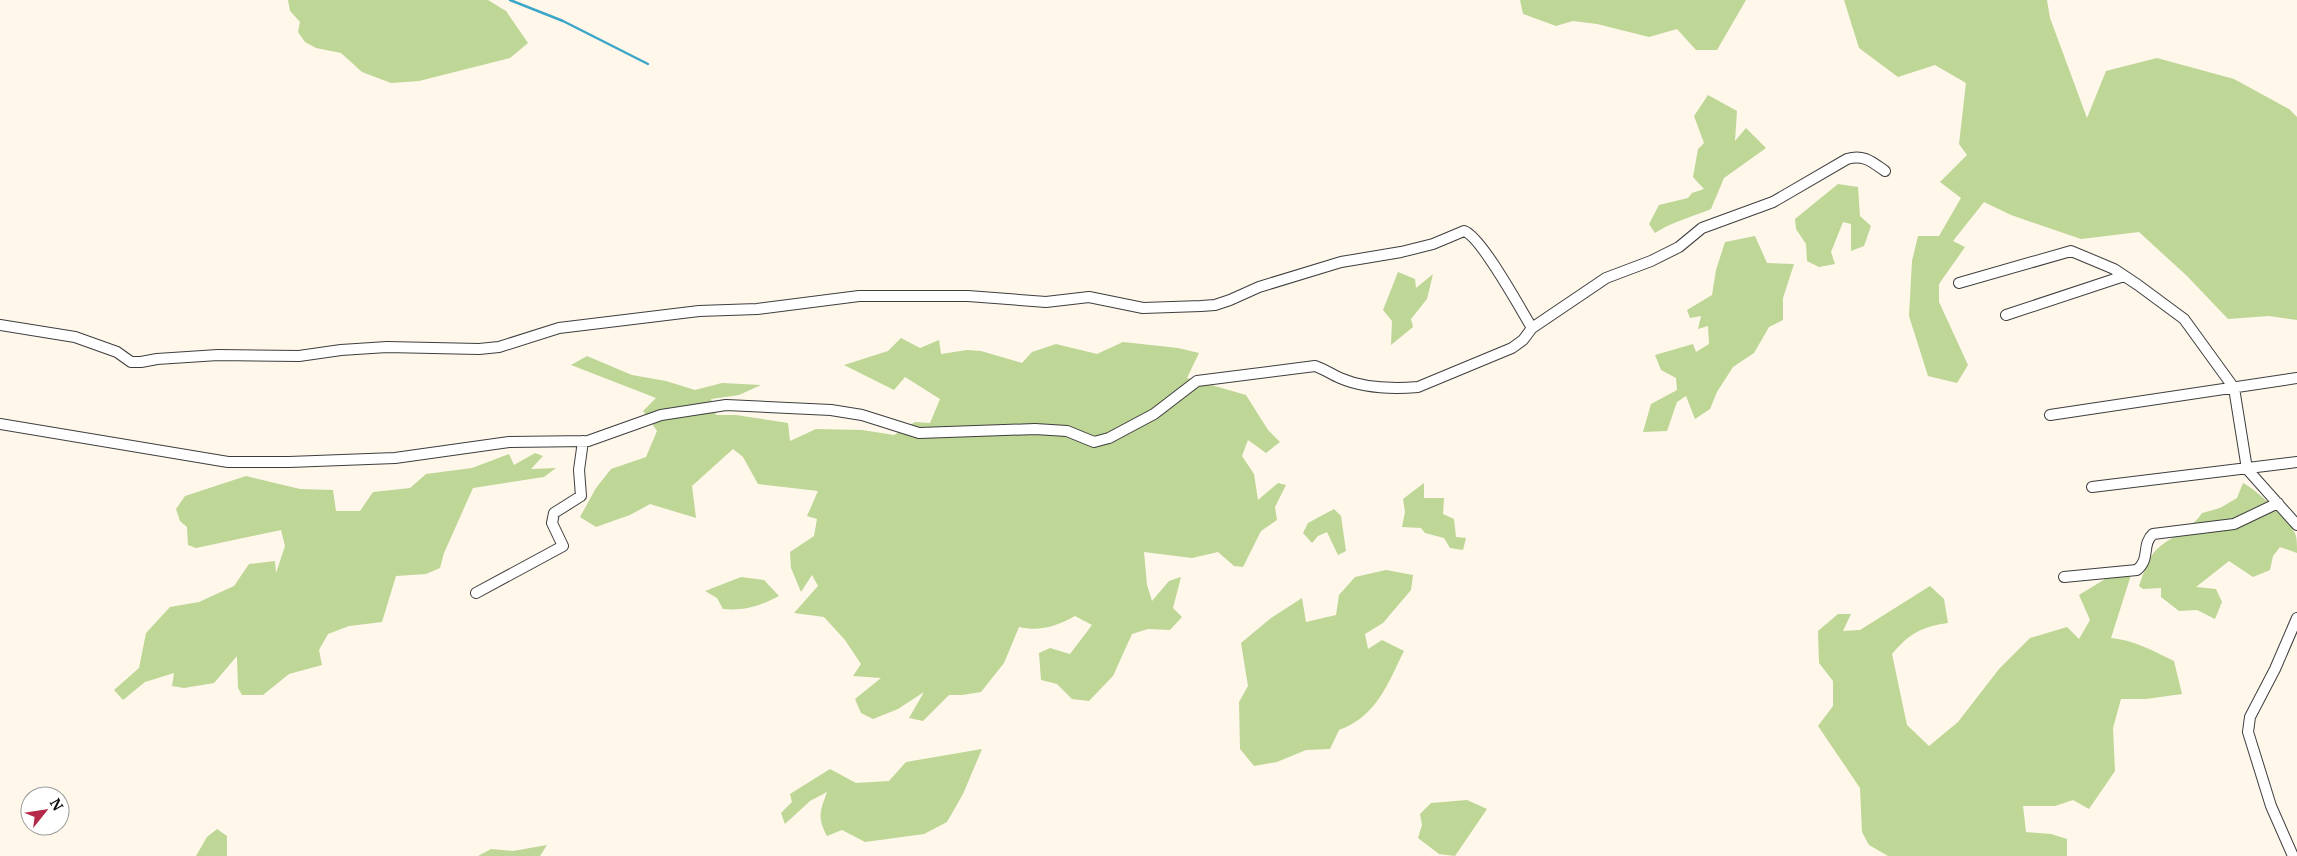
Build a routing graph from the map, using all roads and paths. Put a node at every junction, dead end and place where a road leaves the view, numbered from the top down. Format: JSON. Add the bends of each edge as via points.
{"nodes":[{"id":1,"x":1885,"y":171,"type":"dead end"},
{"id":2,"x":2124,"y":276,"type":"junction"},
{"id":3,"x":1959,"y":283,"type":"dead end"},
{"id":4,"x":2006,"y":315,"type":"dead end"},
{"id":5,"x":0,"y":325,"type":"edge"},
{"id":6,"x":1532,"y":328,"type":"junction"},
{"id":7,"x":2297,"y":378,"type":"edge"},
{"id":8,"x":2234,"y":388,"type":"junction"},
{"id":9,"x":2050,"y":415,"type":"dead end"},
{"id":10,"x":0,"y":424,"type":"edge"},
{"id":11,"x":583,"y":441,"type":"junction"},
{"id":12,"x":2297,"y":462,"type":"edge"},
{"id":13,"x":2247,"y":469,"type":"junction"},
{"id":14,"x":2092,"y":487,"type":"dead end"},
{"id":15,"x":2278,"y":503,"type":"junction"},
{"id":16,"x":2297,"y":525,"type":"edge"},
{"id":17,"x":2064,"y":577,"type":"dead end"},
{"id":18,"x":476,"y":593,"type":"dead end"},
{"id":19,"x":2297,"y":618,"type":"edge"},
{"id":20,"x":2293,"y":856,"type":"edge"}],
"edges":[{"from":1,"to":6,"type":"street","via":[[1866,158],[1847,158],[1773,202],[1702,228],[1679,247],[1606,278]]},
{"from":2,"to":3,"type":"street","via":[[2071,251]]},
{"from":2,"to":4,"type":"street"},
{"from":2,"to":8,"type":"street","via":[[2184,319]]},
{"from":5,"to":6,"type":"street","via":[[75,337],[117,352],[131,362],[142,362],[218,355],[299,356],[387,347],[479,349],[498,347],[559,328],[859,296],[968,296],[1046,302],[1089,296],[1142,308],[1201,306],[1230,300],[1259,287],[1341,262],[1401,252],[1464,231],[1484,251]]},
{"from":6,"to":11,"type":"street","via":[[1512,348],[1418,387],[1360,384],[1315,366],[1197,381],[1154,414],[1109,438],[1094,442],[1067,431],[1035,429],[919,433],[862,415],[831,410],[726,405],[661,415],[608,436]]},
{"from":7,"to":8,"type":"street"},
{"from":8,"to":9,"type":"street"},
{"from":8,"to":13,"type":"street"},
{"from":10,"to":11,"type":"street","via":[[228,462],[395,458],[509,442]]},
{"from":11,"to":18,"type":"street","via":[[579,470],[581,496],[554,513],[552,523],[563,546]]},
{"from":12,"to":13,"type":"street"},
{"from":13,"to":14,"type":"street"},
{"from":13,"to":15,"type":"street"},
{"from":15,"to":16,"type":"street"},
{"from":15,"to":17,"type":"street","via":[[2234,524],[2152,534],[2147,544],[2146,560],[2137,570]]},
{"from":19,"to":20,"type":"street","via":[[2250,716],[2248,732],[2271,806]]}]}
